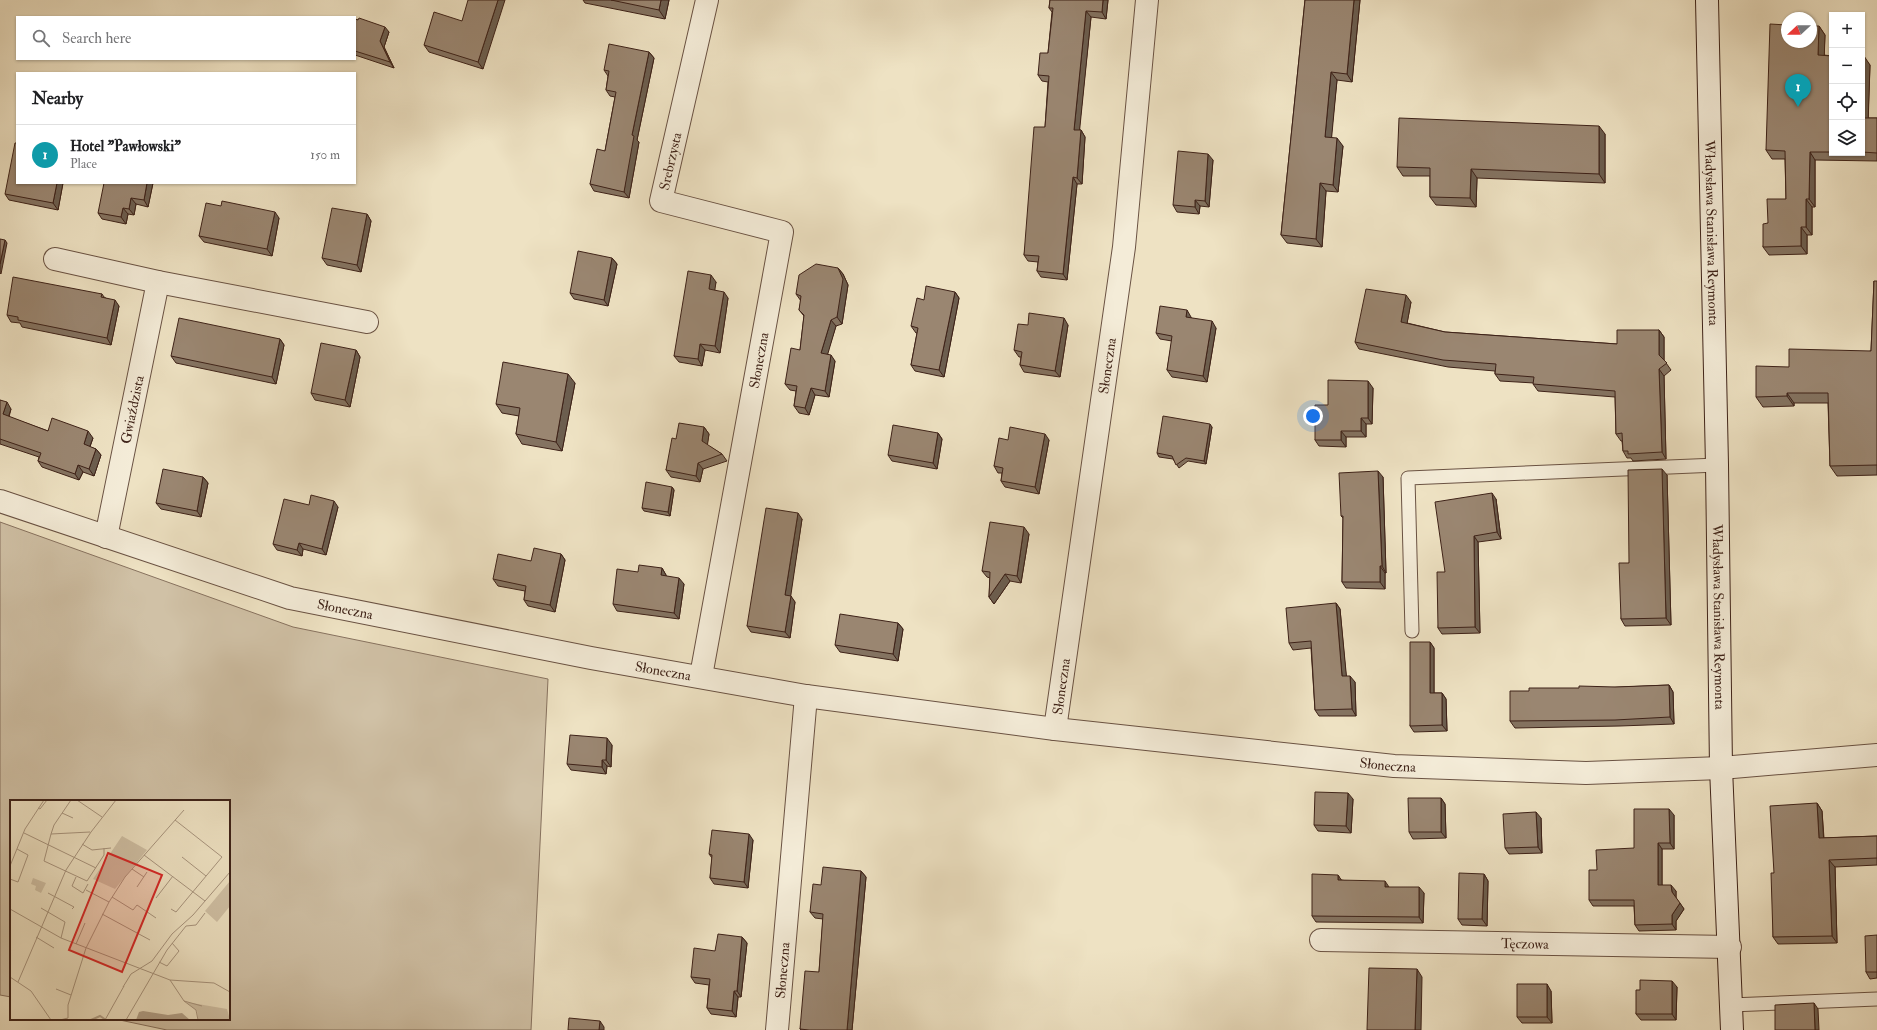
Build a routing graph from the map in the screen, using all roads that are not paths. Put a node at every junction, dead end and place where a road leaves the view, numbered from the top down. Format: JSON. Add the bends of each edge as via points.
{"nodes":[{"id":1,"x":708,"y":0,"type":"edge"},
{"id":2,"x":1147,"y":0,"type":"edge"},
{"id":3,"x":1707,"y":0,"type":"edge"},
{"id":4,"x":782,"y":232,"type":"joint"},
{"id":5,"x":54,"y":259,"type":"dead end"},
{"id":6,"x":158,"y":282,"type":"junction"},
{"id":7,"x":367,"y":322,"type":"dead end"},
{"id":8,"x":1717,"y":465,"type":"junction"},
{"id":9,"x":0,"y":501,"type":"edge"},
{"id":10,"x":106,"y":537,"type":"junction"},
{"id":11,"x":1412,"y":631,"type":"dead end"},
{"id":12,"x":701,"y":676,"type":"junction"},
{"id":13,"x":806,"y":696,"type":"junction"},
{"id":14,"x":1055,"y":729,"type":"junction"},
{"id":15,"x":1877,"y":755,"type":"edge"},
{"id":16,"x":1722,"y":768,"type":"junction"},
{"id":17,"x":1321,"y":940,"type":"dead end"},
{"id":18,"x":1730,"y":947,"type":"junction"},
{"id":19,"x":1877,"y":999,"type":"edge"},
{"id":20,"x":1732,"y":1005,"type":"junction"},
{"id":21,"x":777,"y":1030,"type":"edge"},
{"id":22,"x":1732,"y":1030,"type":"edge"}],
"edges":[{"from":1,"to":4,"type":"street","name":"Srebrzysta","via":[[661,201]]},
{"from":2,"to":14,"type":"street","name":"Słoneczna","via":[[1124,247]]},
{"from":3,"to":8,"type":"street","name":"Władysława Stanisława Reymonta"},
{"from":4,"to":12,"type":"street","name":"Słoneczna"},
{"from":5,"to":6,"type":"street"},
{"from":6,"to":7,"type":"street"},
{"from":6,"to":10,"type":"street","name":"Gwiaździsta"},
{"from":8,"to":11,"type":"lane","via":[[1408,478]]},
{"from":8,"to":16,"type":"street","name":"Władysława Stanisława Reymonta"},
{"from":9,"to":10,"type":"street","name":"Słoneczna"},
{"from":10,"to":12,"type":"street","name":"Słoneczna","via":[[290,598],[591,658]]},
{"from":12,"to":13,"type":"street","name":"Słoneczna"},
{"from":13,"to":14,"type":"street","name":"Słoneczna"},
{"from":13,"to":21,"type":"street","name":"Słoneczna"},
{"from":14,"to":16,"type":"street","name":"Słoneczna","via":[[1394,766],[1586,773]]},
{"from":15,"to":16,"type":"street"},
{"from":16,"to":18,"type":"street","name":"Władysława Stanisława Reymonta"},
{"from":17,"to":18,"type":"street","name":"Tęczowa"},
{"from":18,"to":20,"type":"street","name":"Władysława Stanisława Reymonta"},
{"from":19,"to":20,"type":"lane"},
{"from":20,"to":22,"type":"street","name":"Władysława Stanisława Reymonta"}]}
